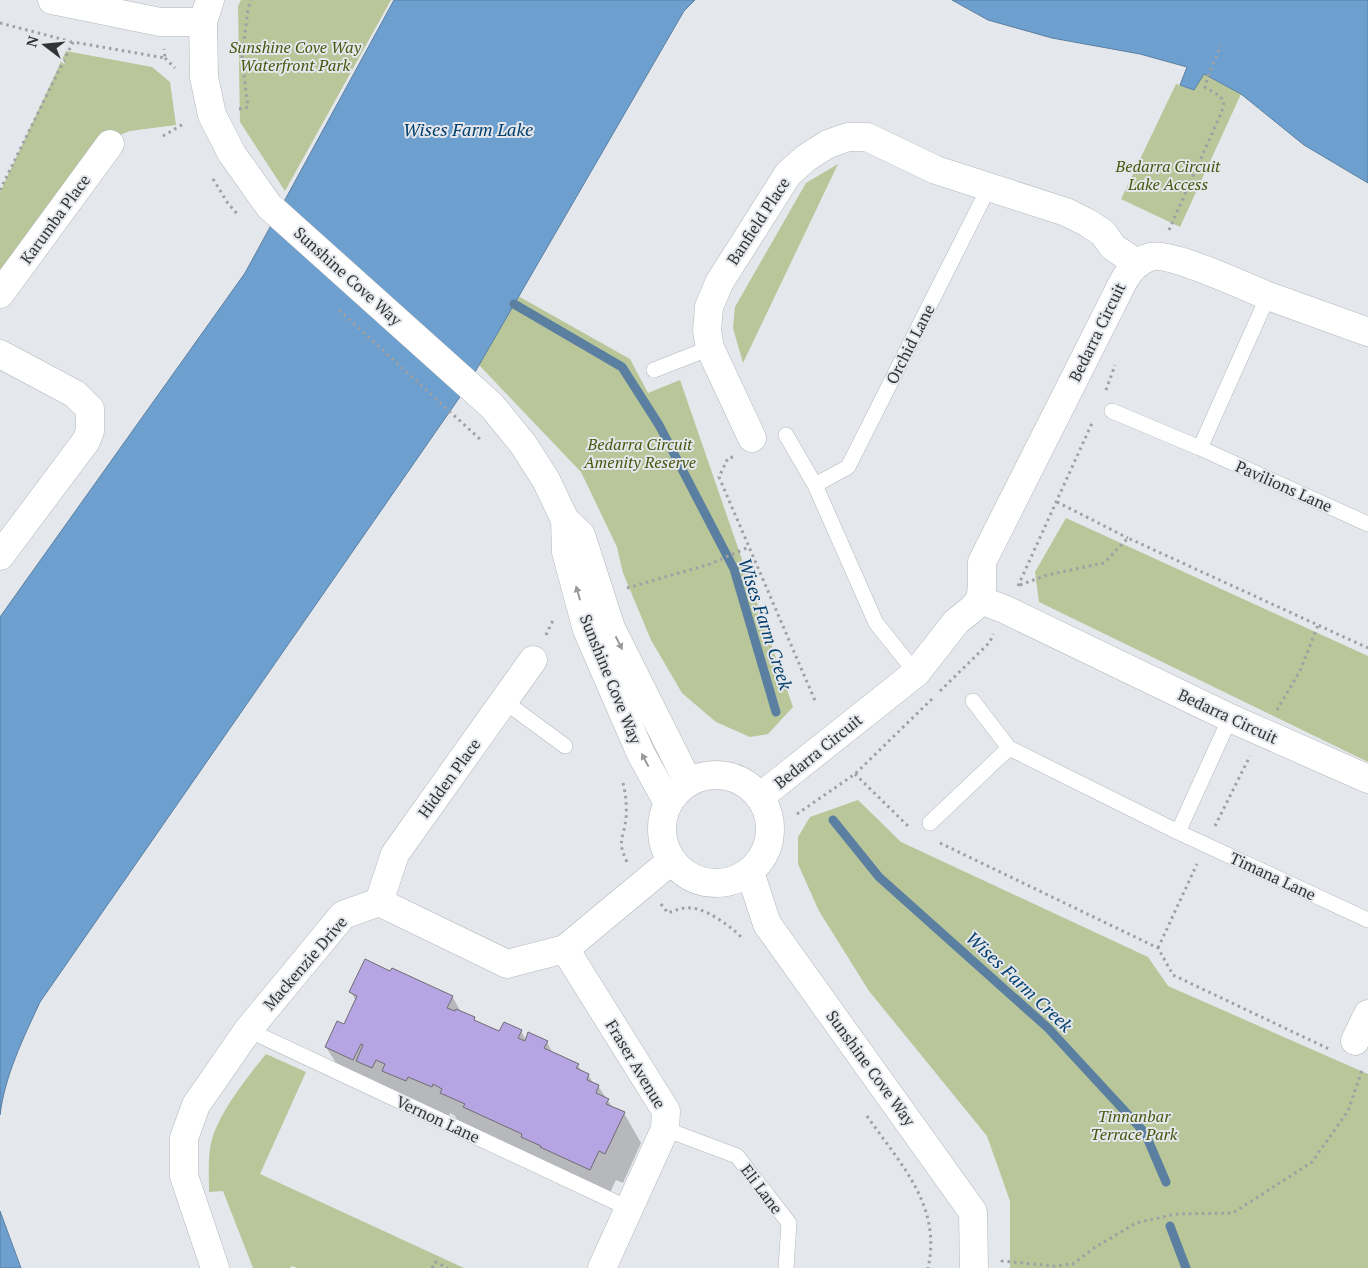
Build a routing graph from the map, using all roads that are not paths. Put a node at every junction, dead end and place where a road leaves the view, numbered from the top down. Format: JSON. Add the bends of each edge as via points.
{"nodes":[{"id":1,"x":52,"y":0,"type":"edge"},
{"id":2,"x":207,"y":11,"type":"edge"},
{"id":3,"x":110,"y":144,"type":"dead end"},
{"id":4,"x":989,"y":187,"type":"junction"},
{"id":5,"x":1138,"y":264,"type":"junction"},
{"id":6,"x":0,"y":294,"type":"edge"},
{"id":7,"x":1268,"y":296,"type":"junction"},
{"id":8,"x":1368,"y":332,"type":"edge"},
{"id":9,"x":710,"y":348,"type":"junction"},
{"id":10,"x":0,"y":354,"type":"edge"},
{"id":11,"x":654,"y":370,"type":"dead end"},
{"id":12,"x":1112,"y":411,"type":"dead end"},
{"id":13,"x":786,"y":435,"type":"dead end"},
{"id":14,"x":745,"y":446,"type":"road end"},
{"id":15,"x":1200,"y":448,"type":"junction"},
{"id":16,"x":815,"y":485,"type":"junction"},
{"id":17,"x":565,"y":520,"type":"junction"},
{"id":18,"x":1368,"y":524,"type":"edge"},
{"id":19,"x":0,"y":556,"type":"edge"},
{"id":20,"x":980,"y":600,"type":"junction"},
{"id":21,"x":533,"y":660,"type":"dead end"},
{"id":22,"x":916,"y":672,"type":"junction"},
{"id":23,"x":504,"y":701,"type":"junction"},
{"id":24,"x":973,"y":701,"type":"dead end"},
{"id":25,"x":1230,"y":718,"type":"junction"},
{"id":26,"x":565,"y":746,"type":"dead end"},
{"id":27,"x":1009,"y":748,"type":"junction"},
{"id":28,"x":1368,"y":779,"type":"edge"},
{"id":29,"x":688,"y":782,"type":"junction"},
{"id":30,"x":761,"y":796,"type":"junction"},
{"id":31,"x":668,"y":803,"type":"junction"},
{"id":32,"x":930,"y":823,"type":"dead end"},
{"id":33,"x":1178,"y":832,"type":"junction"},
{"id":34,"x":671,"y":861,"type":"junction"},
{"id":35,"x":750,"y":872,"type":"junction"},
{"id":36,"x":380,"y":902,"type":"junction"},
{"id":37,"x":1368,"y":920,"type":"edge"},
{"id":38,"x":565,"y":949,"type":"junction"},
{"id":39,"x":1368,"y":1014,"type":"edge"},
{"id":40,"x":248,"y":1030,"type":"junction"},
{"id":41,"x":1354,"y":1056,"type":"road end"},
{"id":42,"x":665,"y":1129,"type":"junction"},
{"id":43,"x":628,"y":1208,"type":"junction"},
{"id":44,"x":215,"y":1268,"type":"edge"},
{"id":45,"x":602,"y":1268,"type":"edge"},
{"id":46,"x":786,"y":1268,"type":"edge"},
{"id":47,"x":974,"y":1268,"type":"edge"}],
"edges":[{"from":1,"to":2,"type":"street","via":[[160,22]]},
{"from":2,"to":17,"type":"street","name":"Sunshine Cove Way","via":[[204,77],[212,115],[232,154],[269,206],[492,406],[523,444],[546,480]]},
{"from":3,"to":6,"type":"street","name":"Karumba Place"},
{"from":4,"to":5,"type":"street","name":"Banfield Place","via":[[1088,222],[1113,247]]},
{"from":4,"to":9,"type":"street","name":"Banfield Place","via":[[936,170],[866,136],[848,137],[828,144],[788,174],[719,283],[709,307],[706,331]]},
{"from":4,"to":16,"type":"lane","name":"Orchid Lane","via":[[848,468]]},
{"from":5,"to":7,"type":"street","name":"Bedarra Circuit","via":[[1149,257],[1160,256],[1195,266]]},
{"from":5,"to":20,"type":"street","name":"Bedarra Circuit","via":[[1124,277],[982,562]]},
{"from":7,"to":8,"type":"street","name":"Bedarra Circuit"},
{"from":7,"to":15,"type":"lane"},
{"from":9,"to":11,"type":"lane"},
{"from":9,"to":14,"type":"street","name":"Banfield Place"},
{"from":10,"to":19,"type":"street","via":[[75,394],[90,409],[90,431],[86,440]]},
{"from":12,"to":15,"type":"lane","name":"Pavilions Lane"},
{"from":13,"to":16,"type":"lane"},
{"from":15,"to":18,"type":"lane","name":"Pavilions Lane"},
{"from":16,"to":22,"type":"lane","via":[[876,624]]},
{"from":17,"to":29,"type":"street","name":"Sunshine Cove Way","one_way":true,"via":[[581,535],[611,628]]},
{"from":31,"to":17,"type":"street","name":"Sunshine Cove Way","one_way":true,"via":[[641,754],[587,630],[566,552]]},
{"from":20,"to":22,"type":"street","name":"Bedarra Circuit","via":[[956,622]]},
{"from":20,"to":25,"type":"street","name":"Bedarra Circuit"},
{"from":21,"to":23,"type":"street","name":"Hidden Place"},
{"from":22,"to":30,"type":"street","name":"Bedarra Circuit"},
{"from":23,"to":26,"type":"lane"},
{"from":23,"to":36,"type":"street","name":"Hidden Place","via":[[395,854]]},
{"from":24,"to":27,"type":"lane","name":"Timana Lane"},
{"from":25,"to":28,"type":"street","name":"Bedarra Circuit"},
{"from":25,"to":33,"type":"lane"},
{"from":27,"to":32,"type":"lane"},
{"from":27,"to":33,"type":"lane","name":"Timana Lane"},
{"from":29,"to":30,"type":"street","via":[[706,775],[725,775]]},
{"from":29,"to":31,"type":"street"},
{"from":30,"to":35,"type":"street","via":[[771,827],[765,855]]},
{"from":31,"to":34,"type":"street","via":[[661,830]]},
{"from":33,"to":37,"type":"lane","name":"Timana Lane"},
{"from":34,"to":35,"type":"street","via":[[688,877],[715,885],[734,882]]},
{"from":34,"to":38,"type":"street"},
{"from":35,"to":47,"type":"street","name":"Sunshine Cove Way","via":[[767,924],[973,1212]]},
{"from":36,"to":38,"type":"street","via":[[507,964]]},
{"from":36,"to":40,"type":"street","name":"Mackenzie Drive","via":[[343,914]]},
{"from":38,"to":42,"type":"street","name":"Fraser Avenue","via":[[666,1110]]},
{"from":39,"to":41,"type":"street"},
{"from":40,"to":43,"type":"lane","name":"Vernon Lane"},
{"from":40,"to":44,"type":"street","name":"Mackenzie Drive","via":[[196,1105],[184,1138],[184,1176]]},
{"from":42,"to":43,"type":"street","name":"Fraser Avenue"},
{"from":42,"to":46,"type":"lane","name":"Eli Lane","via":[[738,1156],[789,1223]]},
{"from":43,"to":45,"type":"street","name":"Fraser Avenue"}]}
